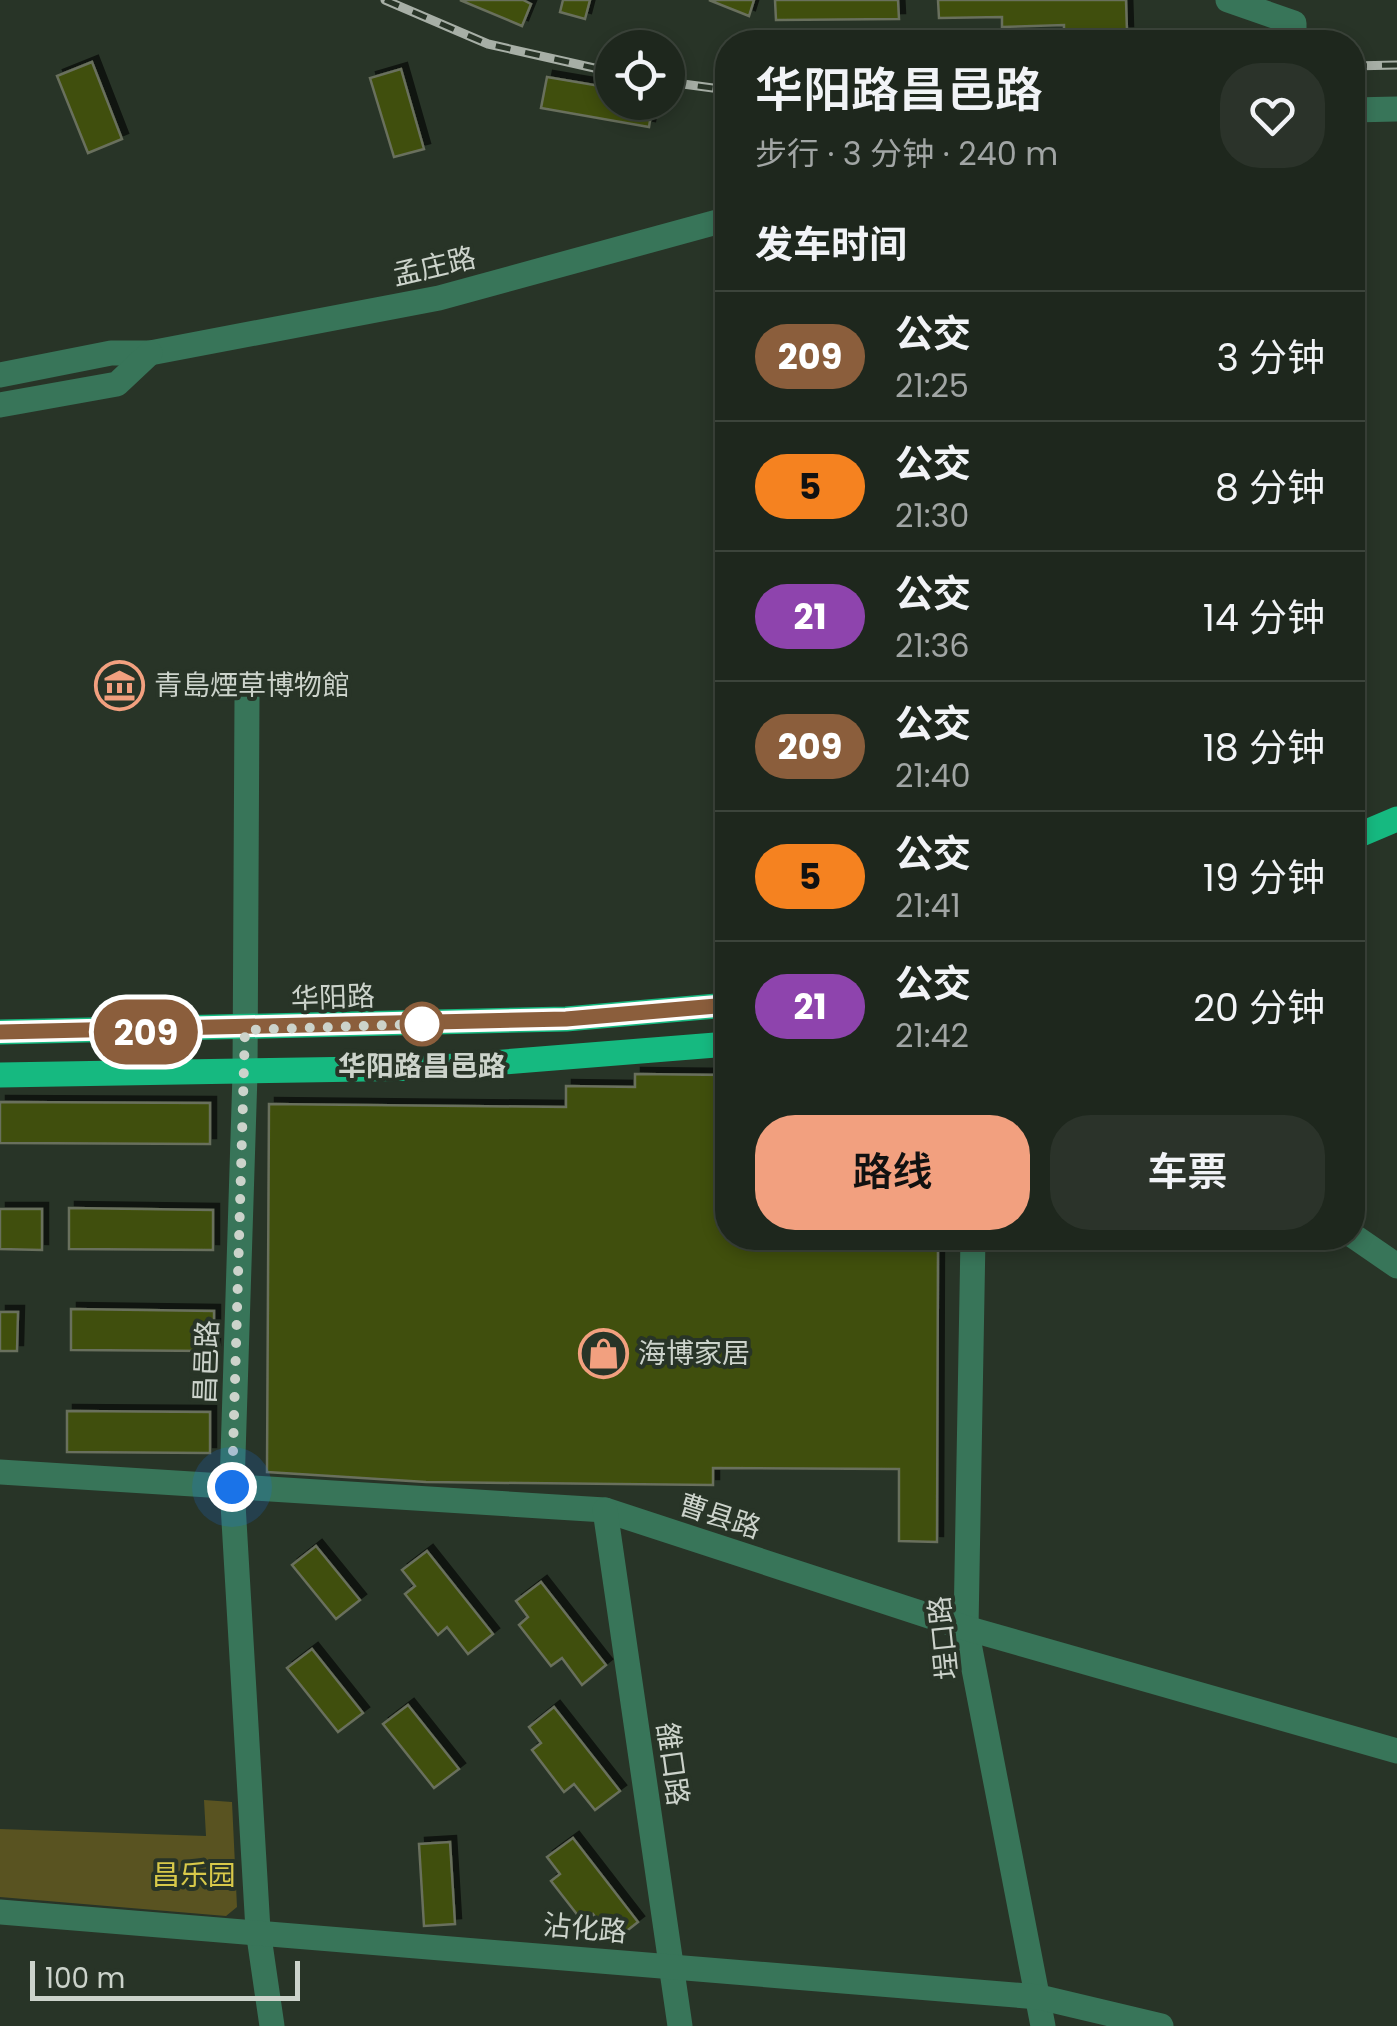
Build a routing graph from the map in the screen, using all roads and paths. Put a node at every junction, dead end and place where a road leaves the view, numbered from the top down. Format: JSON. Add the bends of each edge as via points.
{"nodes":[{"id":1,"x":1228,"y":0,"type":"edge"},
{"id":2,"x":1294,"y":22,"type":"edge"},
{"id":3,"x":1397,"y":109,"type":"edge"},
{"id":4,"x":1365,"y":110,"type":"edge"},
{"id":5,"x":715,"y":222,"type":"edge"},
{"id":6,"x":150,"y":353,"type":"junction"},
{"id":7,"x":0,"y":375,"type":"edge"},
{"id":8,"x":0,"y":405,"type":"edge"},
{"id":9,"x":247,"y":698,"type":"dead end"},
{"id":10,"x":1397,"y":819,"type":"edge"},
{"id":11,"x":1365,"y":833,"type":"edge"},
{"id":12,"x":715,"y":1006,"type":"edge"},
{"id":13,"x":245,"y":1030,"type":"junction"},
{"id":14,"x":0,"y":1032,"type":"edge"},
{"id":15,"x":715,"y":1045,"type":"edge"},
{"id":16,"x":245,"y":1074,"type":"junction"},
{"id":17,"x":0,"y":1075,"type":"edge"},
{"id":18,"x":1365,"y":1243,"type":"edge"},
{"id":19,"x":973,"y":1250,"type":"edge"},
{"id":20,"x":1397,"y":1266,"type":"edge"},
{"id":21,"x":0,"y":1472,"type":"edge"},
{"id":22,"x":232,"y":1487,"type":"junction"},
{"id":23,"x":604,"y":1510,"type":"junction"},
{"id":24,"x":966,"y":1628,"type":"junction"},
{"id":25,"x":1397,"y":1751,"type":"edge"},
{"id":26,"x":0,"y":1912,"type":"edge"},
{"id":27,"x":258,"y":1930,"type":"junction"},
{"id":28,"x":672,"y":1966,"type":"junction"},
{"id":29,"x":1039,"y":1997,"type":"junction"},
{"id":30,"x":272,"y":2026,"type":"edge"},
{"id":31,"x":680,"y":2026,"type":"edge"},
{"id":32,"x":1043,"y":2026,"type":"edge"},
{"id":33,"x":1161,"y":2026,"type":"edge"}],
"edges":[{"from":1,"to":2,"type":"street"},
{"from":3,"to":4,"type":"street"},
{"from":5,"to":6,"type":"street","name":"孟庄路","via":[[439,298]]},
{"from":6,"to":7,"type":"street","name":"孟庄路","via":[[111,353]]},
{"from":6,"to":8,"type":"street","name":"孟庄路","via":[[117,384]]},
{"from":9,"to":13,"type":"street","name":"昌邑路"},
{"from":10,"to":11,"type":"main road"},
{"from":12,"to":13,"type":"main road","name":"华阳路","via":[[566,1019]]},
{"from":13,"to":14,"type":"main road","name":"华阳路"},
{"from":13,"to":16,"type":"street","name":"昌邑路"},
{"from":15,"to":16,"type":"main road","via":[[570,1060]]},
{"from":16,"to":17,"type":"main road"},
{"from":16,"to":22,"type":"street","name":"昌邑路"},
{"from":18,"to":20,"type":"street"},
{"from":19,"to":24,"type":"street","name":"埕口路"},
{"from":21,"to":22,"type":"street","name":"曹县路"},
{"from":22,"to":23,"type":"street","name":"曹县路"},
{"from":22,"to":27,"type":"street","name":"昌邑路"},
{"from":23,"to":24,"type":"street","name":"曹县路"},
{"from":23,"to":28,"type":"street","name":"雒口路"},
{"from":24,"to":25,"type":"street","name":"曹县路"},
{"from":24,"to":29,"type":"street","name":"埕口路"},
{"from":26,"to":27,"type":"street","name":"沾化路"},
{"from":27,"to":28,"type":"street","name":"沾化路"},
{"from":27,"to":30,"type":"street","name":"昌邑路"},
{"from":28,"to":29,"type":"street","name":"沾化路"},
{"from":28,"to":31,"type":"street","name":"雒口路"},
{"from":29,"to":32,"type":"street","name":"埕口路"},
{"from":29,"to":33,"type":"street","name":"沾化路"}]}
